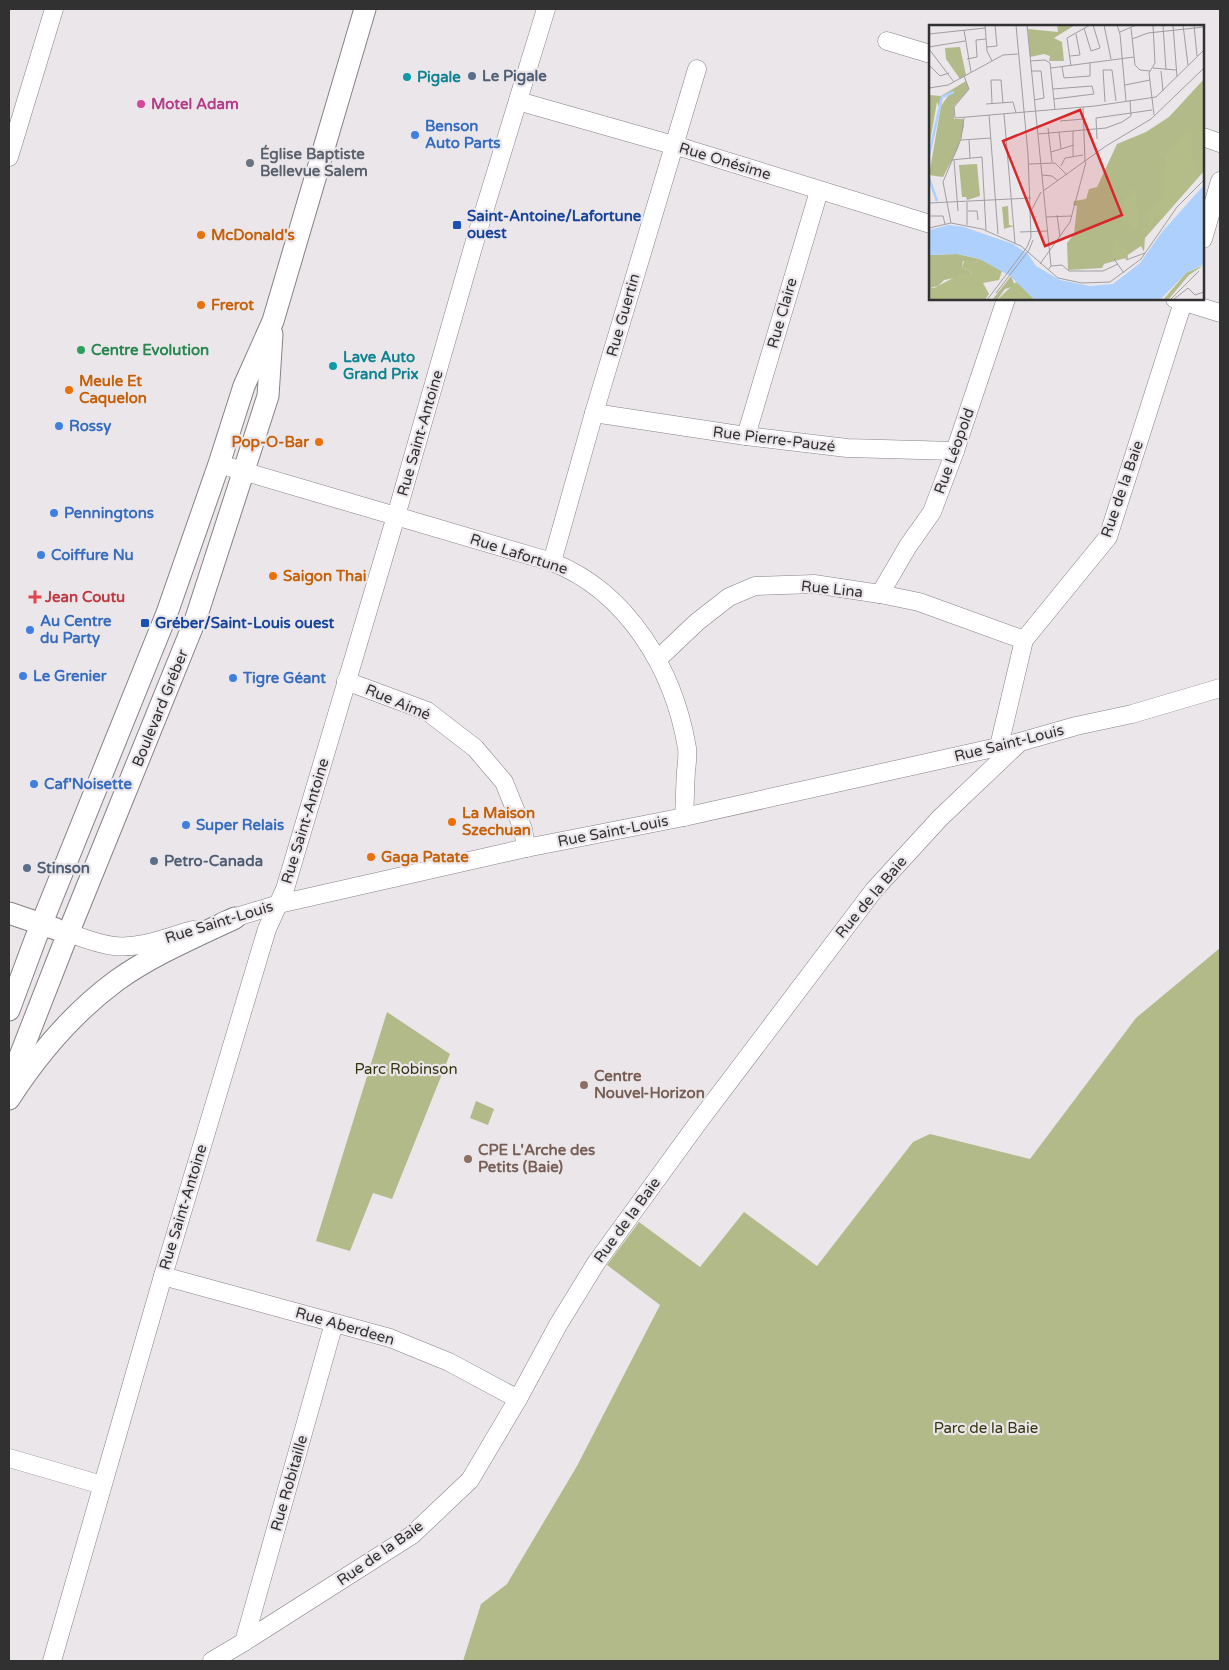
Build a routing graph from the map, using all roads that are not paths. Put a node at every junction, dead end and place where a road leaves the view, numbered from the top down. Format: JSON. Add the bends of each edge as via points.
{"nodes":[{"id":1,"x":54,"y":9,"type":"edge"},
{"id":2,"x":365,"y":9,"type":"edge"},
{"id":3,"x":546,"y":9,"type":"edge"},
{"id":4,"x":887,"y":41,"type":"dead end"},
{"id":5,"x":929,"y":54,"type":"edge"},
{"id":6,"x":697,"y":70,"type":"dead end"},
{"id":7,"x":518,"y":101,"type":"junction"},
{"id":8,"x":1204,"y":138,"type":"edge"},
{"id":9,"x":1220,"y":143,"type":"edge"},
{"id":10,"x":674,"y":145,"type":"junction"},
{"id":11,"x":9,"y":157,"type":"edge"},
{"id":12,"x":1220,"y":181,"type":"edge"},
{"id":13,"x":819,"y":191,"type":"junction"},
{"id":14,"x":929,"y":224,"type":"edge"},
{"id":15,"x":1204,"y":236,"type":"edge"},
{"id":16,"x":1006,"y":300,"type":"edge"},
{"id":17,"x":1181,"y":300,"type":"edge"},
{"id":18,"x":1220,"y":313,"type":"edge"},
{"id":19,"x":273,"y":321,"type":"junction"},
{"id":20,"x":594,"y":413,"type":"junction"},
{"id":21,"x":746,"y":436,"type":"junction"},
{"id":22,"x":955,"y":451,"type":"junction"},
{"id":23,"x":219,"y":464,"type":"junction"},
{"id":24,"x":244,"y":473,"type":"junction"},
{"id":25,"x":396,"y":516,"type":"junction"},
{"id":26,"x":552,"y":562,"type":"junction"},
{"id":27,"x":880,"y":594,"type":"junction"},
{"id":28,"x":1024,"y":640,"type":"junction"},
{"id":29,"x":658,"y":659,"type":"junction"},
{"id":30,"x":346,"y":681,"type":"junction"},
{"id":31,"x":1220,"y":688,"type":"edge"},
{"id":32,"x":1020,"y":742,"type":"junction"},
{"id":33,"x":999,"y":746,"type":"junction"},
{"id":34,"x":684,"y":816,"type":"junction"},
{"id":35,"x":526,"y":848,"type":"junction"},
{"id":36,"x":278,"y":904,"type":"junction"},
{"id":37,"x":9,"y":913,"type":"edge"},
{"id":38,"x":235,"y":918,"type":"junction"},
{"id":39,"x":42,"y":924,"type":"junction"},
{"id":40,"x":69,"y":933,"type":"junction"},
{"id":41,"x":9,"y":1010,"type":"edge"},
{"id":42,"x":9,"y":1084,"type":"edge"},
{"id":43,"x":9,"y":1100,"type":"edge"},
{"id":44,"x":163,"y":1276,"type":"junction"},
{"id":45,"x":334,"y":1323,"type":"junction"},
{"id":46,"x":518,"y":1399,"type":"junction"},
{"id":47,"x":9,"y":1458,"type":"edge"},
{"id":48,"x":102,"y":1485,"type":"junction"},
{"id":49,"x":244,"y":1642,"type":"junction"},
{"id":50,"x":52,"y":1661,"type":"edge"},
{"id":51,"x":212,"y":1661,"type":"edge"}],
"edges":[{"from":1,"to":11,"type":"street"},
{"from":2,"to":19,"type":"main road","name":"Boulevard Gréber"},
{"from":3,"to":7,"type":"street","name":"Rue Saint-Antoine"},
{"from":4,"to":5,"type":"street"},
{"from":6,"to":10,"type":"street","name":"Rue Guertin"},
{"from":7,"to":10,"type":"street","name":"Rue Onésime"},
{"from":7,"to":25,"type":"street","name":"Rue Saint-Antoine"},
{"from":8,"to":9,"type":"street"},
{"from":10,"to":13,"type":"street","name":"Rue Onésime"},
{"from":10,"to":20,"type":"street","name":"Rue Guertin"},
{"from":12,"to":15,"type":"street"},
{"from":13,"to":14,"type":"street","name":"Rue Onésime"},
{"from":13,"to":21,"type":"street","name":"Rue Claire"},
{"from":16,"to":22,"type":"street","name":"Rue Léopold"},
{"from":17,"to":18,"type":"street"},
{"from":17,"to":28,"type":"street","name":"Rue de la Baie","via":[[1108,537]]},
{"from":19,"to":23,"type":"main road","name":"Boulevard Gréber","via":[[244,386]]},
{"from":19,"to":24,"type":"main road","name":"Boulevard Gréber","via":[[268,396]]},
{"from":20,"to":21,"type":"street","name":"Rue Pierre-Pauzé"},
{"from":20,"to":26,"type":"street","name":"Rue Guertin"},
{"from":21,"to":22,"type":"street","name":"Rue Pierre-Pauzé","via":[[847,448]]},
{"from":22,"to":27,"type":"street","name":"Rue Léopold","via":[[932,512]]},
{"from":23,"to":24,"type":"street","name":"Rue Lafortune"},
{"from":23,"to":39,"type":"main road","name":"Boulevard Gréber","via":[[167,613]]},
{"from":24,"to":25,"type":"street","name":"Rue Lafortune"},
{"from":24,"to":40,"type":"main road","name":"Boulevard Gréber","via":[[196,618]]},
{"from":25,"to":26,"type":"street","name":"Rue Lafortune"},
{"from":25,"to":30,"type":"street","name":"Rue Saint-Antoine"},
{"from":26,"to":29,"type":"street","name":"Rue Lafortune","via":[[570,569],[597,587],[624,613]]},
{"from":27,"to":28,"type":"street","name":"Rue Lina","via":[[919,602]]},
{"from":27,"to":29,"type":"street","name":"Rue Lina","via":[[814,584],[755,586],[729,597]]},
{"from":28,"to":33,"type":"street","name":"Rue de la Baie"},
{"from":29,"to":34,"type":"street","name":"Rue Lafortune","via":[[677,704],[688,750]]},
{"from":30,"to":35,"type":"street","name":"Rue Aimé","via":[[427,711],[475,748],[504,782],[523,829]]},
{"from":30,"to":36,"type":"street","name":"Rue Saint-Antoine"},
{"from":31,"to":32,"type":"street","name":"Rue Saint-Louis"},
{"from":32,"to":33,"type":"street","name":"Rue Saint-Louis"},
{"from":32,"to":46,"type":"street","name":"Rue de la Baie","via":[[940,818],[874,890],[819,961],[596,1263]]},
{"from":33,"to":34,"type":"street","name":"Rue Saint-Louis"},
{"from":34,"to":35,"type":"street","name":"Rue Saint-Louis"},
{"from":35,"to":36,"type":"street","name":"Rue Saint-Louis"},
{"from":36,"to":38,"type":"street","name":"Rue Saint-Louis"},
{"from":36,"to":44,"type":"street","name":"Rue Saint-Antoine","via":[[267,929]]},
{"from":37,"to":39,"type":"main road","name":"Rue Saint-Louis"},
{"from":38,"to":40,"type":"street","name":"Rue Saint-Louis","via":[[154,942],[128,946],[102,943]]},
{"from":38,"to":43,"type":"main road","via":[[134,970],[99,994],[53,1039]]},
{"from":39,"to":40,"type":"main road","name":"Rue Saint-Louis"},
{"from":39,"to":41,"type":"main road","name":"Boulevard Gréber"},
{"from":40,"to":42,"type":"main road","name":"Boulevard Gréber"},
{"from":44,"to":45,"type":"street","name":"Rue Aberdeen"},
{"from":44,"to":48,"type":"street","name":"Rue Saint-Antoine"},
{"from":45,"to":46,"type":"street","name":"Rue Aberdeen","via":[[390,1338],[449,1362]]},
{"from":45,"to":49,"type":"street","name":"Rue Robitaille"},
{"from":46,"to":49,"type":"street","name":"Rue de la Baie","via":[[470,1480],[412,1534]]},
{"from":47,"to":48,"type":"street"},
{"from":48,"to":50,"type":"street","name":"Rue Saint-Antoine"},
{"from":49,"to":51,"type":"street","name":"Rue de la Baie"}]}
